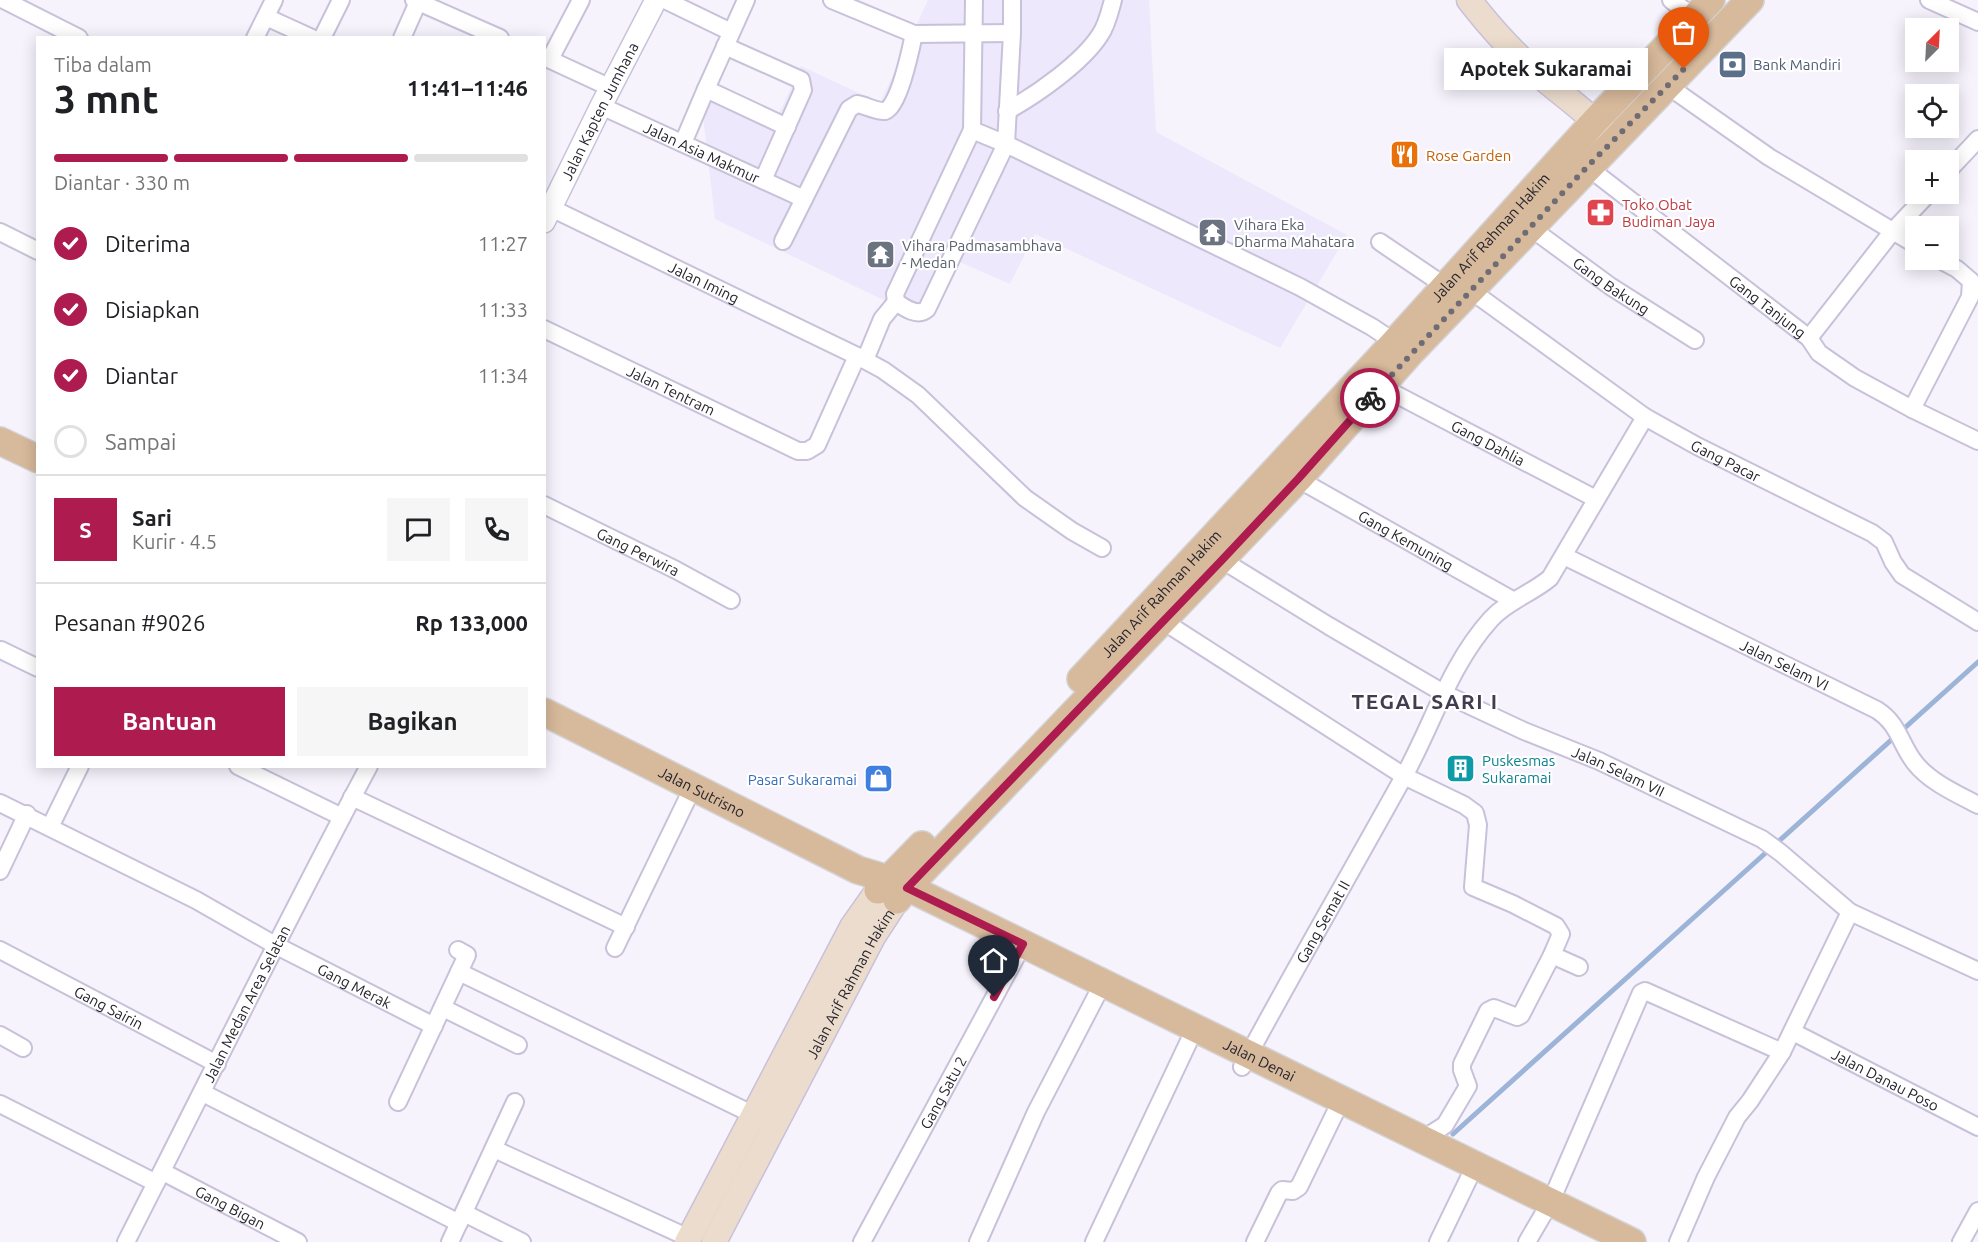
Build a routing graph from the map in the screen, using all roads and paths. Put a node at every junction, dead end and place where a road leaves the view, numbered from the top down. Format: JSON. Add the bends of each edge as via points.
{"nodes":[{"id":1,"x":4,"y":0,"type":"edge"},
{"id":2,"x":274,"y":0,"type":"edge"},
{"id":3,"x":341,"y":0,"type":"edge"},
{"id":4,"x":581,"y":0,"type":"edge"},
{"id":5,"x":656,"y":0,"type":"edge"},
{"id":6,"x":665,"y":0,"type":"edge"},
{"id":7,"x":746,"y":0,"type":"edge"},
{"id":8,"x":832,"y":0,"type":"edge"},
{"id":9,"x":974,"y":0,"type":"edge"},
{"id":10,"x":1012,"y":0,"type":"edge"},
{"id":11,"x":1113,"y":0,"type":"edge"},
{"id":12,"x":1469,"y":0,"type":"edge"},
{"id":13,"x":1671,"y":0,"type":"edge"},
{"id":14,"x":1750,"y":0,"type":"edge"},
{"id":15,"x":1929,"y":0,"type":"edge"},
{"id":16,"x":416,"y":1,"type":"edge"},
{"id":17,"x":1703,"y":9,"type":"edge"},
{"id":18,"x":266,"y":17,"type":"junction"},
{"id":19,"x":1978,"y":22,"type":"edge"},
{"id":20,"x":974,"y":33,"type":"junction"},
{"id":21,"x":1012,"y":33,"type":"junction"},
{"id":22,"x":914,"y":34,"type":"junction"},
{"id":23,"x":75,"y":36,"type":"edge"},
{"id":24,"x":256,"y":36,"type":"edge"},
{"id":25,"x":308,"y":36,"type":"edge"},
{"id":26,"x":323,"y":36,"type":"edge"},
{"id":27,"x":403,"y":36,"type":"edge"},
{"id":28,"x":495,"y":36,"type":"edge"},
{"id":29,"x":728,"y":39,"type":"junction"},
{"id":30,"x":547,"y":58,"type":"edge"},
{"id":31,"x":1668,"y":86,"type":"junction"},
{"id":32,"x":706,"y":89,"type":"junction"},
{"id":33,"x":606,"y":97,"type":"junction"},
{"id":34,"x":1007,"y":111,"type":"junction"},
{"id":35,"x":1595,"y":121,"type":"junction"},
{"id":36,"x":787,"y":127,"type":"junction"},
{"id":37,"x":972,"y":130,"type":"junction"},
{"id":38,"x":1978,"y":139,"type":"edge"},
{"id":39,"x":1614,"y":140,"type":"junction"},
{"id":40,"x":683,"y":143,"type":"junction"},
{"id":41,"x":1005,"y":144,"type":"junction"},
{"id":42,"x":1578,"y":159,"type":"junction"},
{"id":43,"x":1959,"y":159,"type":"edge"},
{"id":44,"x":763,"y":180,"type":"junction"},
{"id":45,"x":804,"y":199,"type":"junction"},
{"id":46,"x":1919,"y":204,"type":"edge"},
{"id":47,"x":548,"y":215,"type":"edge"},
{"id":48,"x":1531,"y":228,"type":"junction"},
{"id":49,"x":0,"y":232,"type":"edge"},
{"id":50,"x":1892,"y":232,"type":"junction"},
{"id":51,"x":1905,"y":239,"type":"edge"},
{"id":52,"x":783,"y":241,"type":"dead end"},
{"id":53,"x":1380,"y":243,"type":"dead end"},
{"id":54,"x":36,"y":250,"type":"edge"},
{"id":55,"x":1958,"y":270,"type":"edge"},
{"id":56,"x":1457,"y":288,"type":"junction"},
{"id":57,"x":896,"y":302,"type":"junction"},
{"id":58,"x":546,"y":330,"type":"edge"},
{"id":59,"x":1809,"y":338,"type":"junction"},
{"id":60,"x":1695,"y":340,"type":"dead end"},
{"id":61,"x":1403,"y":347,"type":"junction"},
{"id":62,"x":861,"y":358,"type":"junction"},
{"id":63,"x":1380,"y":386,"type":"junction"},
{"id":64,"x":1912,"y":409,"type":"junction"},
{"id":65,"x":1645,"y":417,"type":"junction"},
{"id":66,"x":0,"y":441,"type":"edge"},
{"id":67,"x":1978,"y":441,"type":"edge"},
{"id":68,"x":36,"y":458,"type":"edge"},
{"id":69,"x":1298,"y":479,"type":"junction"},
{"id":70,"x":1596,"y":499,"type":"junction"},
{"id":71,"x":546,"y":507,"type":"edge"},
{"id":72,"x":1102,"y":548,"type":"dead end"},
{"id":73,"x":1564,"y":556,"type":"junction"},
{"id":74,"x":1222,"y":560,"type":"junction"},
{"id":75,"x":731,"y":600,"type":"dead end"},
{"id":76,"x":1514,"y":601,"type":"junction"},
{"id":77,"x":1162,"y":621,"type":"junction"},
{"id":78,"x":1978,"y":622,"type":"edge"},
{"id":79,"x":1,"y":650,"type":"edge"},
{"id":80,"x":36,"y":667,"type":"edge"},
{"id":81,"x":1445,"y":694,"type":"junction"},
{"id":82,"x":546,"y":713,"type":"edge"},
{"id":83,"x":79,"y":768,"type":"edge"},
{"id":84,"x":247,"y":768,"type":"edge"},
{"id":85,"x":368,"y":768,"type":"edge"},
{"id":86,"x":265,"y":772,"type":"edge"},
{"id":87,"x":1404,"y":776,"type":"junction"},
{"id":88,"x":693,"y":787,"type":"junction"},
{"id":89,"x":352,"y":797,"type":"junction"},
{"id":90,"x":0,"y":802,"type":"edge"},
{"id":91,"x":1978,"y":805,"type":"edge"},
{"id":92,"x":27,"y":814,"type":"junction"},
{"id":93,"x":342,"y":817,"type":"junction"},
{"id":94,"x":50,"y":826,"type":"junction"},
{"id":95,"x":0,"y":871,"type":"edge"},
{"id":96,"x":892,"y":889,"type":"junction"},
{"id":97,"x":1850,"y":912,"type":"junction"},
{"id":98,"x":626,"y":927,"type":"junction"},
{"id":99,"x":274,"y":945,"type":"junction"},
{"id":100,"x":615,"y":948,"type":"dead end"},
{"id":101,"x":0,"y":950,"type":"edge"},
{"id":102,"x":458,"y":950,"type":"dead end"},
{"id":103,"x":1019,"y":950,"type":"junction"},
{"id":104,"x":1552,"y":955,"type":"junction"},
{"id":105,"x":1579,"y":967,"type":"dead end"},
{"id":106,"x":1978,"y":970,"type":"edge"},
{"id":107,"x":459,"y":972,"type":"junction"},
{"id":108,"x":1100,"y":990,"type":"junction"},
{"id":109,"x":443,"y":1008,"type":"junction"},
{"id":110,"x":434,"y":1026,"type":"junction"},
{"id":111,"x":1793,"y":1032,"type":"junction"},
{"id":112,"x":0,"y":1035,"type":"edge"},
{"id":113,"x":1188,"y":1041,"type":"junction"},
{"id":114,"x":518,"y":1045,"type":"dead end"},
{"id":115,"x":23,"y":1047,"type":"dead end"},
{"id":116,"x":1782,"y":1052,"type":"junction"},
{"id":117,"x":1245,"y":1060,"type":"junction"},
{"id":118,"x":217,"y":1064,"type":"junction"},
{"id":119,"x":202,"y":1093,"type":"junction"},
{"id":120,"x":398,"y":1102,"type":"dead end"},
{"id":121,"x":515,"y":1102,"type":"dead end"},
{"id":122,"x":0,"y":1104,"type":"edge"},
{"id":123,"x":1335,"y":1113,"type":"junction"},
{"id":124,"x":752,"y":1114,"type":"junction"},
{"id":125,"x":1978,"y":1126,"type":"edge"},
{"id":126,"x":1420,"y":1146,"type":"junction"},
{"id":127,"x":494,"y":1149,"type":"junction"},
{"id":128,"x":160,"y":1178,"type":"junction"},
{"id":129,"x":1469,"y":1178,"type":"junction"},
{"id":130,"x":1546,"y":1207,"type":"junction"},
{"id":131,"x":1978,"y":1211,"type":"edge"},
{"id":132,"x":461,"y":1218,"type":"junction"},
{"id":133,"x":688,"y":1240,"type":"edge"},
{"id":134,"x":126,"y":1242,"type":"edge"},
{"id":135,"x":298,"y":1242,"type":"edge"},
{"id":136,"x":450,"y":1242,"type":"edge"},
{"id":137,"x":522,"y":1242,"type":"edge"},
{"id":138,"x":714,"y":1242,"type":"edge"},
{"id":139,"x":862,"y":1242,"type":"edge"},
{"id":140,"x":978,"y":1242,"type":"edge"},
{"id":141,"x":1094,"y":1242,"type":"edge"},
{"id":142,"x":1255,"y":1242,"type":"edge"},
{"id":143,"x":1438,"y":1242,"type":"edge"},
{"id":144,"x":1527,"y":1242,"type":"edge"},
{"id":145,"x":1598,"y":1242,"type":"edge"},
{"id":146,"x":1632,"y":1242,"type":"edge"},
{"id":147,"x":1678,"y":1242,"type":"edge"},
{"id":148,"x":1961,"y":1242,"type":"edge"}],
"edges":[{"from":1,"to":23,"type":"street"},
{"from":2,"to":18,"type":"street"},
{"from":3,"to":26,"type":"street"},
{"from":4,"to":30,"type":"street"},
{"from":5,"to":33,"type":"street","name":"Jalan Kapten Jumhana"},
{"from":6,"to":29,"type":"street"},
{"from":7,"to":29,"type":"street"},
{"from":8,"to":22,"type":"street"},
{"from":9,"to":20,"type":"street"},
{"from":10,"to":21,"type":"street"},
{"from":11,"to":34,"type":"street","via":[[1105,25],[1093,44],[1041,91]]},
{"from":12,"to":35,"type":"main road","via":[[1519,58]]},
{"from":13,"to":17,"type":"street"},
{"from":14,"to":31,"type":"main road","name":"Jalan Arif Rahman Hakim"},
{"from":15,"to":19,"type":"street"},
{"from":16,"to":27,"type":"street"},
{"from":16,"to":28,"type":"street"},
{"from":17,"to":35,"type":"main road","name":"Jalan Arif Rahman Hakim"},
{"from":18,"to":24,"type":"street"},
{"from":18,"to":25,"type":"street"},
{"from":20,"to":21,"type":"street"},
{"from":20,"to":22,"type":"street"},
{"from":20,"to":37,"type":"street"},
{"from":21,"to":34,"type":"street"},
{"from":22,"to":45,"type":"street","via":[[890,108],[882,111],[852,106]]},
{"from":29,"to":32,"type":"street"},
{"from":29,"to":36,"type":"street","via":[[801,80],[803,90]]},
{"from":30,"to":33,"type":"street","name":"Jalan Asia Makmur"},
{"from":31,"to":39,"type":"main road","name":"Jalan Arif Rahman Hakim"},
{"from":31,"to":50,"type":"street","via":[[1769,157]]},
{"from":32,"to":36,"type":"street"},
{"from":32,"to":40,"type":"street"},
{"from":33,"to":40,"type":"street","name":"Jalan Asia Makmur"},
{"from":33,"to":47,"type":"street","name":"Jalan Kapten Jumhana"},
{"from":34,"to":41,"type":"street"},
{"from":35,"to":39,"type":"main road"},
{"from":35,"to":42,"type":"main road","name":"Jalan Arif Rahman Hakim"},
{"from":36,"to":44,"type":"street"},
{"from":37,"to":41,"type":"street"},
{"from":37,"to":57,"type":"street","via":[[895,294]]},
{"from":38,"to":43,"type":"street"},
{"from":39,"to":42,"type":"main road","name":"Jalan Arif Rahman Hakim"},
{"from":40,"to":44,"type":"street","name":"Jalan Asia Makmur"},
{"from":41,"to":57,"type":"street","via":[[927,309],[917,314]]},
{"from":41,"to":61,"type":"street","via":[[1300,287]]},
{"from":42,"to":48,"type":"main road","name":"Jalan Arif Rahman Hakim"},
{"from":42,"to":56,"type":"main road","name":"Jalan Arif Rahman Hakim"},
{"from":42,"to":59,"type":"street","name":"Gang Tanjung"},
{"from":44,"to":45,"type":"street","name":"Jalan Asia Makmur"},
{"from":45,"to":52,"type":"street"},
{"from":46,"to":50,"type":"street"},
{"from":47,"to":62,"type":"street","name":"Jalan Iming"},
{"from":48,"to":56,"type":"main road","name":"Jalan Arif Rahman Hakim"},
{"from":48,"to":60,"type":"street","name":"Gang Bakung","via":[[1610,286]]},
{"from":49,"to":54,"type":"street"},
{"from":50,"to":51,"type":"street"},
{"from":50,"to":59,"type":"street"},
{"from":53,"to":56,"type":"street","name":"Gang Pacar"},
{"from":55,"to":64,"type":"street","via":[[1971,281],[1970,297]]},
{"from":56,"to":61,"type":"main road","name":"Jalan Arif Rahman Hakim"},
{"from":56,"to":65,"type":"street","name":"Gang Pacar"},
{"from":57,"to":62,"type":"street"},
{"from":58,"to":62,"type":"street","name":"Jalan Tentram","via":[[798,451],[816,445]]},
{"from":59,"to":64,"type":"street","name":"Gang Tanjung","via":[[1819,353],[1855,378]]},
{"from":61,"to":63,"type":"main road","name":"Jalan Arif Rahman Hakim"},
{"from":61,"to":96,"type":"main road","name":"Jalan Arif Rahman Hakim","via":[[1024,740]]},
{"from":62,"to":72,"type":"street","name":"Jalan Iming","via":[[918,395],[1025,498]]},
{"from":63,"to":69,"type":"main road","name":"Jalan Arif Rahman Hakim"},
{"from":63,"to":70,"type":"street","name":"Gang Dahlia"},
{"from":64,"to":67,"type":"street","name":"Gang Tanjung"},
{"from":65,"to":70,"type":"street","name":"Gang Semat II"},
{"from":65,"to":78,"type":"street","name":"Gang Pacar","via":[[1872,533],[1884,542],[1902,575]]},
{"from":66,"to":68,"type":"main road"},
{"from":69,"to":74,"type":"main road","name":"Jalan Arif Rahman Hakim"},
{"from":69,"to":76,"type":"street","name":"Gang Kemuning"},
{"from":70,"to":73,"type":"street","name":"Gang Semat II"},
{"from":71,"to":75,"type":"street","name":"Gang Perwira"},
{"from":73,"to":76,"type":"street","name":"Gang Semat II","via":[[1550,578]]},
{"from":73,"to":91,"type":"street","name":"Jalan Selam VI","via":[[1877,710],[1892,722],[1924,771]]},
{"from":74,"to":77,"type":"main road","name":"Jalan Arif Rahman Hakim"},
{"from":74,"to":81,"type":"street","name":"Jalan Selam VII"},
{"from":76,"to":81,"type":"street","name":"Gang Semat II","via":[[1490,620],[1466,652]]},
{"from":77,"to":87,"type":"street"},
{"from":77,"to":96,"type":"main road","name":"Jalan Arif Rahman Hakim"},
{"from":79,"to":80,"type":"street"},
{"from":81,"to":87,"type":"street","name":"Gang Semat II"},
{"from":81,"to":97,"type":"street","name":"Jalan Selam VII","via":[[1599,761],[1762,839]]},
{"from":82,"to":88,"type":"main road","name":"Jalan Sutrisno"},
{"from":83,"to":94,"type":"street"},
{"from":84,"to":86,"type":"street"},
{"from":85,"to":89,"type":"street","name":"Jalan Medan Area Selatan"},
{"from":86,"to":93,"type":"street"},
{"from":87,"to":104,"type":"street","via":[[1475,813],[1478,825],[1473,886],[1556,926],[1561,934]]},
{"from":87,"to":117,"type":"street","name":"Gang Semat II"},
{"from":88,"to":96,"type":"main road","name":"Jalan Sutrisno"},
{"from":88,"to":98,"type":"street"},
{"from":89,"to":93,"type":"street","name":"Jalan Medan Area Selatan"},
{"from":89,"to":98,"type":"street"},
{"from":90,"to":92,"type":"street","name":"Gang Merak"},
{"from":92,"to":94,"type":"street","name":"Gang Merak"},
{"from":92,"to":95,"type":"street"},
{"from":93,"to":99,"type":"street","name":"Jalan Medan Area Selatan"},
{"from":94,"to":99,"type":"street","name":"Gang Merak","via":[[196,900]]},
{"from":96,"to":103,"type":"main road","name":"Jalan Denai"},
{"from":96,"to":124,"type":"main road","name":"Jalan Arif Rahman Hakim","via":[[852,927]]},
{"from":96,"to":138,"type":"main road","name":"Jalan Arif Rahman Hakim","via":[[873,937]]},
{"from":97,"to":106,"type":"street","name":"Jalan Selam VII"},
{"from":97,"to":111,"type":"street"},
{"from":98,"to":100,"type":"street"},
{"from":99,"to":110,"type":"street","name":"Gang Merak"},
{"from":99,"to":118,"type":"street","name":"Jalan Medan Area Selatan"},
{"from":101,"to":118,"type":"street","name":"Gang Sairin"},
{"from":102,"to":107,"type":"street","via":[[467,955]]},
{"from":103,"to":108,"type":"main road","name":"Jalan Denai"},
{"from":103,"to":139,"type":"street","name":"Gang Satu 2"},
{"from":104,"to":105,"type":"street"},
{"from":104,"to":126,"type":"street","via":[[1521,1015],[1516,1017],[1494,1008],[1488,1011],[1462,1064],[1468,1086],[1442,1128]]},
{"from":107,"to":109,"type":"street"},
{"from":107,"to":124,"type":"street"},
{"from":108,"to":113,"type":"main road","name":"Jalan Denai"},
{"from":108,"to":117,"type":"main road","name":"Jalan Denai"},
{"from":108,"to":140,"type":"street","via":[[1036,1112]]},
{"from":109,"to":110,"type":"street"},
{"from":109,"to":114,"type":"street"},
{"from":110,"to":120,"type":"street"},
{"from":111,"to":116,"type":"street"},
{"from":111,"to":125,"type":"street","name":"Jalan Danau Poso"},
{"from":112,"to":115,"type":"street"},
{"from":113,"to":117,"type":"main road","name":"Jalan Denai"},
{"from":113,"to":141,"type":"street"},
{"from":116,"to":130,"type":"street","via":[[1645,991],[1641,993]]},
{"from":116,"to":147,"type":"street","via":[[1737,1117]]},
{"from":117,"to":123,"type":"main road","name":"Jalan Denai"},
{"from":117,"to":126,"type":"main road","name":"Jalan Denai"},
{"from":118,"to":119,"type":"street","name":"Jalan Medan Area Selatan"},
{"from":119,"to":128,"type":"street","name":"Jalan Medan Area Selatan"},
{"from":119,"to":132,"type":"street"},
{"from":121,"to":127,"type":"street"},
{"from":122,"to":128,"type":"street","name":"Gang Bigan"},
{"from":123,"to":126,"type":"main road","name":"Jalan Denai"},
{"from":123,"to":142,"type":"street","via":[[1299,1187],[1279,1193]]},
{"from":124,"to":133,"type":"main road","name":"Jalan Arif Rahman Hakim"},
{"from":126,"to":129,"type":"main road","name":"Jalan Denai"},
{"from":126,"to":130,"type":"main road","name":"Jalan Denai"},
{"from":127,"to":132,"type":"street"},
{"from":127,"to":133,"type":"street"},
{"from":128,"to":134,"type":"street","name":"Jalan Medan Area Selatan"},
{"from":128,"to":135,"type":"street","name":"Gang Bigan"},
{"from":129,"to":130,"type":"main road","name":"Jalan Denai"},
{"from":129,"to":143,"type":"street"},
{"from":130,"to":144,"type":"street"},
{"from":130,"to":145,"type":"main road","name":"Jalan Denai"},
{"from":130,"to":146,"type":"main road","name":"Jalan Denai"},
{"from":131,"to":148,"type":"street"},
{"from":132,"to":136,"type":"street"},
{"from":132,"to":137,"type":"street"}]}
